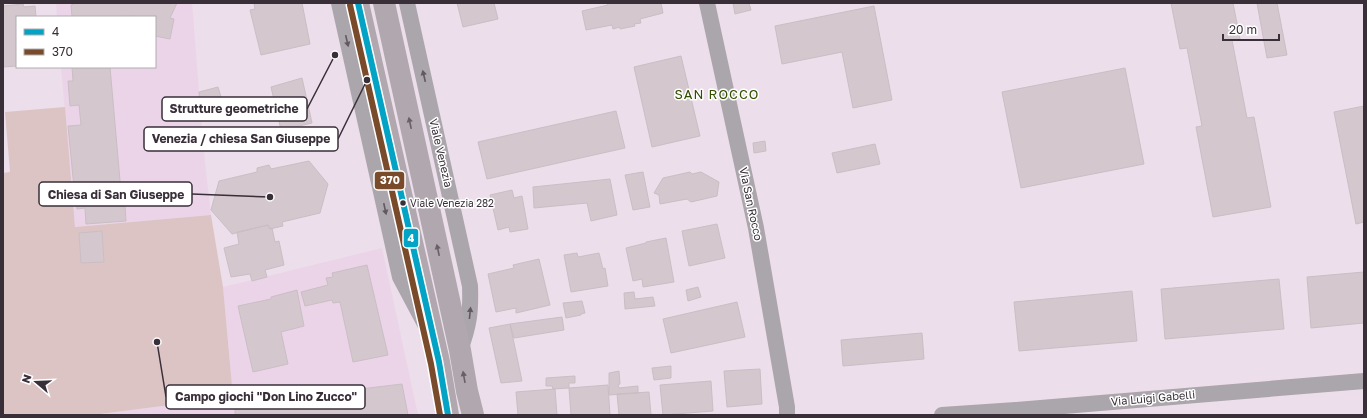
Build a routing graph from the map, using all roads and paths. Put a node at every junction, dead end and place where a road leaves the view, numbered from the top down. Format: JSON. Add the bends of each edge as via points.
{"nodes":[{"id":1,"x":339,"y":3,"type":"edge"},
{"id":2,"x":358,"y":3,"type":"edge"},
{"id":3,"x":384,"y":3,"type":"edge"},
{"id":4,"x":407,"y":3,"type":"edge"},
{"id":5,"x":707,"y":3,"type":"edge"},
{"id":6,"x":433,"y":338,"type":"junction"},
{"id":7,"x":460,"y":350,"type":"junction"},
{"id":8,"x":1364,"y":381,"type":"edge"},
{"id":9,"x":788,"y":412,"type":"edge"},
{"id":10,"x":448,"y":415,"type":"edge"},
{"id":11,"x":473,"y":415,"type":"edge"},
{"id":12,"x":942,"y":415,"type":"edge"}],
"edges":[{"from":1,"to":6,"type":"street","one_way":true,"via":[[400,277]]},
{"from":2,"to":6,"type":"main road"},
{"from":7,"to":3,"type":"main road","name":"Viale Venezia","one_way":true},
{"from":7,"to":4,"type":"street","name":"Viale Venezia","one_way":true,"via":[[470,315],[470,286]]},
{"from":5,"to":9,"type":"street","name":"Via San Rocco","via":[[756,228]]},
{"from":6,"to":10,"type":"main road"},
{"from":11,"to":7,"type":"main road","name":"Viale Venezia","one_way":true},
{"from":8,"to":12,"type":"street","name":"Via Luigi Gabelli"}]}
